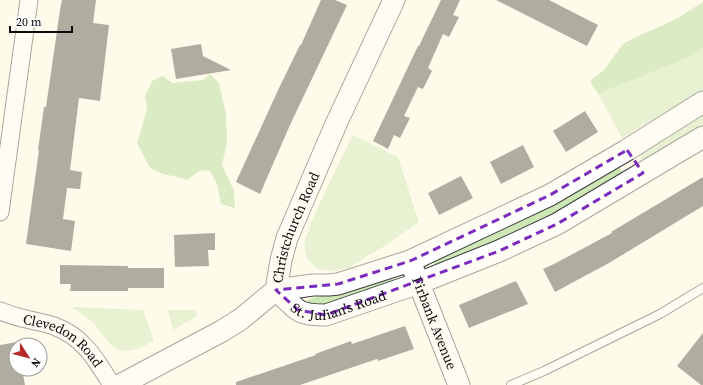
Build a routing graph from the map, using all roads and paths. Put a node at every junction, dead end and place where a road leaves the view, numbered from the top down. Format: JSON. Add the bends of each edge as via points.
{"nodes":[{"id":1,"x":30,"y":0,"type":"edge"},
{"id":2,"x":394,"y":0,"type":"edge"},
{"id":3,"x":703,"y":102,"type":"edge"},
{"id":4,"x":703,"y":137,"type":"edge"},
{"id":5,"x":627,"y":150,"type":"junction"},
{"id":6,"x":643,"y":173,"type":"junction"},
{"id":7,"x":0,"y":212,"type":"edge"},
{"id":8,"x":410,"y":261,"type":"junction"},
{"id":9,"x":419,"y":283,"type":"junction"},
{"id":10,"x":703,"y":288,"type":"edge"},
{"id":11,"x":276,"y":290,"type":"junction"},
{"id":12,"x":0,"y":311,"type":"edge"},
{"id":13,"x":112,"y":385,"type":"edge"},
{"id":14,"x":120,"y":385,"type":"edge"},
{"id":15,"x":458,"y":385,"type":"edge"},
{"id":16,"x":511,"y":385,"type":"edge"}],
"edges":[{"from":1,"to":7,"type":"street"},
{"from":2,"to":11,"type":"street","name":"Christchurch Road","via":[[336,124],[288,238],[280,260]]},
{"from":3,"to":5,"type":"street","name":"St. Julian's Road"},
{"from":4,"to":6,"type":"street","name":"St. Julian's Road"},
{"from":5,"to":6,"type":"street"},
{"from":5,"to":8,"type":"street","name":"St. Julian's Road","via":[[550,195]]},
{"from":6,"to":9,"type":"street","name":"St. Julian's Road","via":[[557,224],[500,251]]},
{"from":8,"to":9,"type":"street","name":"Firbank Avenue"},
{"from":8,"to":11,"type":"street","name":"St. Julian's Road","via":[[338,284]]},
{"from":9,"to":11,"type":"street","name":"St. Julian's Road","via":[[326,315],[298,310]]},
{"from":9,"to":15,"type":"street","name":"Firbank Avenue"},
{"from":10,"to":16,"type":"lane","via":[[660,314]]},
{"from":11,"to":14,"type":"street","name":"Christchurch Road","via":[[222,331]]},
{"from":12,"to":13,"type":"street","name":"Clevedon Road","via":[[54,326],[79,340],[89,350]]}]}
